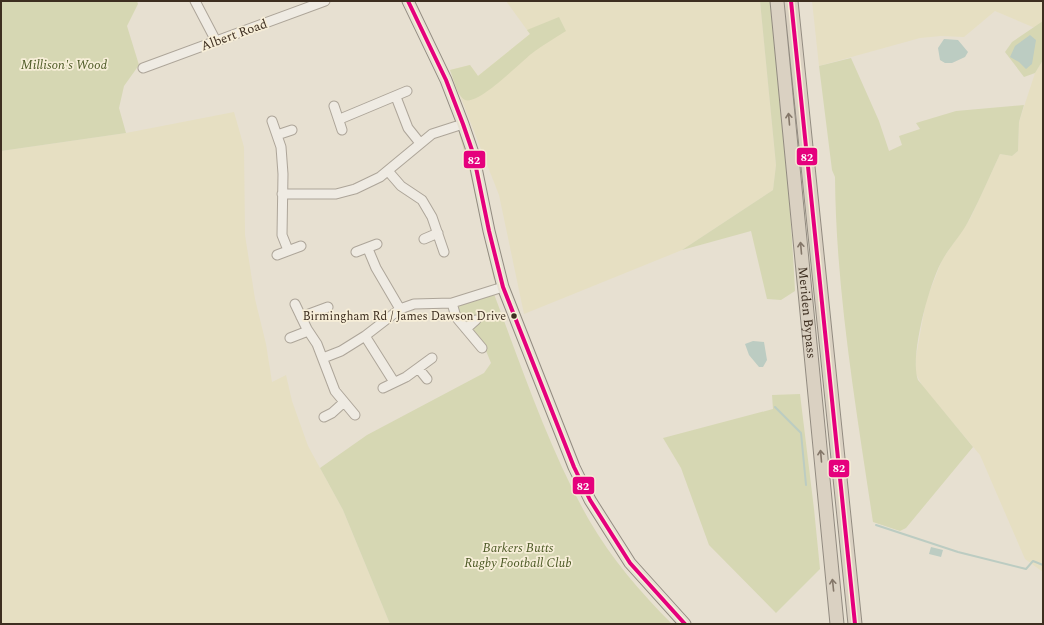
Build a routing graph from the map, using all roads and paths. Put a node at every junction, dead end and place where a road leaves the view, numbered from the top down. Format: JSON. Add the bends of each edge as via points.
{"nodes":[{"id":1,"x":195,"y":1,"type":"edge"},
{"id":2,"x":325,"y":1,"type":"edge"},
{"id":3,"x":408,"y":1,"type":"edge"},
{"id":4,"x":777,"y":1,"type":"edge"},
{"id":5,"x":791,"y":1,"type":"edge"},
{"id":6,"x":216,"y":41,"type":"junction"},
{"id":7,"x":143,"y":68,"type":"dead end"},
{"id":8,"x":407,"y":91,"type":"dead end"},
{"id":9,"x":396,"y":96,"type":"junction"},
{"id":10,"x":334,"y":106,"type":"dead end"},
{"id":11,"x":340,"y":119,"type":"junction"},
{"id":12,"x":272,"y":121,"type":"dead end"},
{"id":13,"x":463,"y":124,"type":"junction"},
{"id":14,"x":292,"y":130,"type":"dead end"},
{"id":15,"x":342,"y":130,"type":"dead end"},
{"id":16,"x":277,"y":135,"type":"junction"},
{"id":17,"x":420,"y":143,"type":"junction"},
{"id":18,"x":388,"y":171,"type":"junction"},
{"id":19,"x":282,"y":194,"type":"junction"},
{"id":20,"x":438,"y":233,"type":"junction"},
{"id":21,"x":424,"y":239,"type":"dead end"},
{"id":22,"x":378,"y":244,"type":"dead end"},
{"id":23,"x":301,"y":246,"type":"dead end"},
{"id":24,"x":368,"y":249,"type":"junction"},
{"id":25,"x":288,"y":250,"type":"junction"},
{"id":26,"x":356,"y":252,"type":"dead end"},
{"id":27,"x":444,"y":252,"type":"dead end"},
{"id":28,"x":276,"y":255,"type":"dead end"},
{"id":29,"x":503,"y":287,"type":"junction"},
{"id":30,"x":452,"y":302,"type":"junction"},
{"id":31,"x":295,"y":304,"type":"dead end"},
{"id":32,"x":328,"y":307,"type":"dead end"},
{"id":33,"x":400,"y":309,"type":"junction"},
{"id":34,"x":301,"y":317,"type":"junction"},
{"id":35,"x":476,"y":320,"type":"dead end"},
{"id":36,"x":466,"y":329,"type":"junction"},
{"id":37,"x":308,"y":331,"type":"junction"},
{"id":38,"x":365,"y":336,"type":"junction"},
{"id":39,"x":290,"y":338,"type":"dead end"},
{"id":40,"x":482,"y":348,"type":"dead end"},
{"id":41,"x":323,"y":358,"type":"junction"},
{"id":42,"x":432,"y":358,"type":"dead end"},
{"id":43,"x":419,"y":369,"type":"junction"},
{"id":44,"x":427,"y":379,"type":"dead end"},
{"id":45,"x":394,"y":382,"type":"junction"},
{"id":46,"x":383,"y":388,"type":"dead end"},
{"id":47,"x":343,"y":403,"type":"junction"},
{"id":48,"x":355,"y":415,"type":"dead end"},
{"id":49,"x":324,"y":417,"type":"dead end"},
{"id":50,"x":685,"y":624,"type":"edge"},
{"id":51,"x":837,"y":624,"type":"edge"},
{"id":52,"x":855,"y":624,"type":"edge"}],
"edges":[{"from":1,"to":6,"type":"street"},
{"from":2,"to":6,"type":"street","name":"Albert Road"},
{"from":3,"to":13,"type":"main road","via":[[446,80]]},
{"from":51,"to":4,"type":"highway","name":"Meriden Bypass","one_way":true},
{"from":5,"to":52,"type":"highway","name":"Meriden Bypass"},
{"from":6,"to":7,"type":"street","name":"Albert Road"},
{"from":8,"to":9,"type":"street"},
{"from":9,"to":11,"type":"street"},
{"from":9,"to":17,"type":"street","via":[[408,128]]},
{"from":10,"to":11,"type":"street"},
{"from":11,"to":15,"type":"street"},
{"from":12,"to":16,"type":"street"},
{"from":13,"to":17,"type":"street","via":[[432,134]]},
{"from":13,"to":29,"type":"main road","via":[[473,153],[488,231]]},
{"from":14,"to":16,"type":"street"},
{"from":16,"to":19,"type":"street","via":[[281,154]]},
{"from":17,"to":18,"type":"street"},
{"from":18,"to":19,"type":"street","via":[[354,189],[336,194]]},
{"from":18,"to":20,"type":"street","via":[[402,186],[422,200]]},
{"from":19,"to":25,"type":"street","via":[[282,236]]},
{"from":20,"to":21,"type":"street"},
{"from":20,"to":27,"type":"street"},
{"from":22,"to":24,"type":"street"},
{"from":23,"to":25,"type":"street"},
{"from":24,"to":26,"type":"street"},
{"from":24,"to":33,"type":"street"},
{"from":25,"to":28,"type":"street"},
{"from":29,"to":30,"type":"street"},
{"from":29,"to":50,"type":"main road","via":[[558,428],[590,500],[630,563]]},
{"from":30,"to":33,"type":"street","via":[[414,304]]},
{"from":30,"to":36,"type":"street","via":[[456,317]]},
{"from":31,"to":34,"type":"street"},
{"from":32,"to":34,"type":"street"},
{"from":33,"to":38,"type":"street"},
{"from":34,"to":37,"type":"street"},
{"from":35,"to":36,"type":"street"},
{"from":36,"to":40,"type":"street"},
{"from":37,"to":39,"type":"street"},
{"from":37,"to":41,"type":"street"},
{"from":38,"to":41,"type":"street","via":[[341,351]]},
{"from":38,"to":45,"type":"street"},
{"from":41,"to":47,"type":"street","via":[[335,391]]},
{"from":42,"to":43,"type":"street"},
{"from":43,"to":44,"type":"street"},
{"from":43,"to":45,"type":"street"},
{"from":45,"to":46,"type":"street"},
{"from":47,"to":48,"type":"street"},
{"from":47,"to":49,"type":"street"}]}
